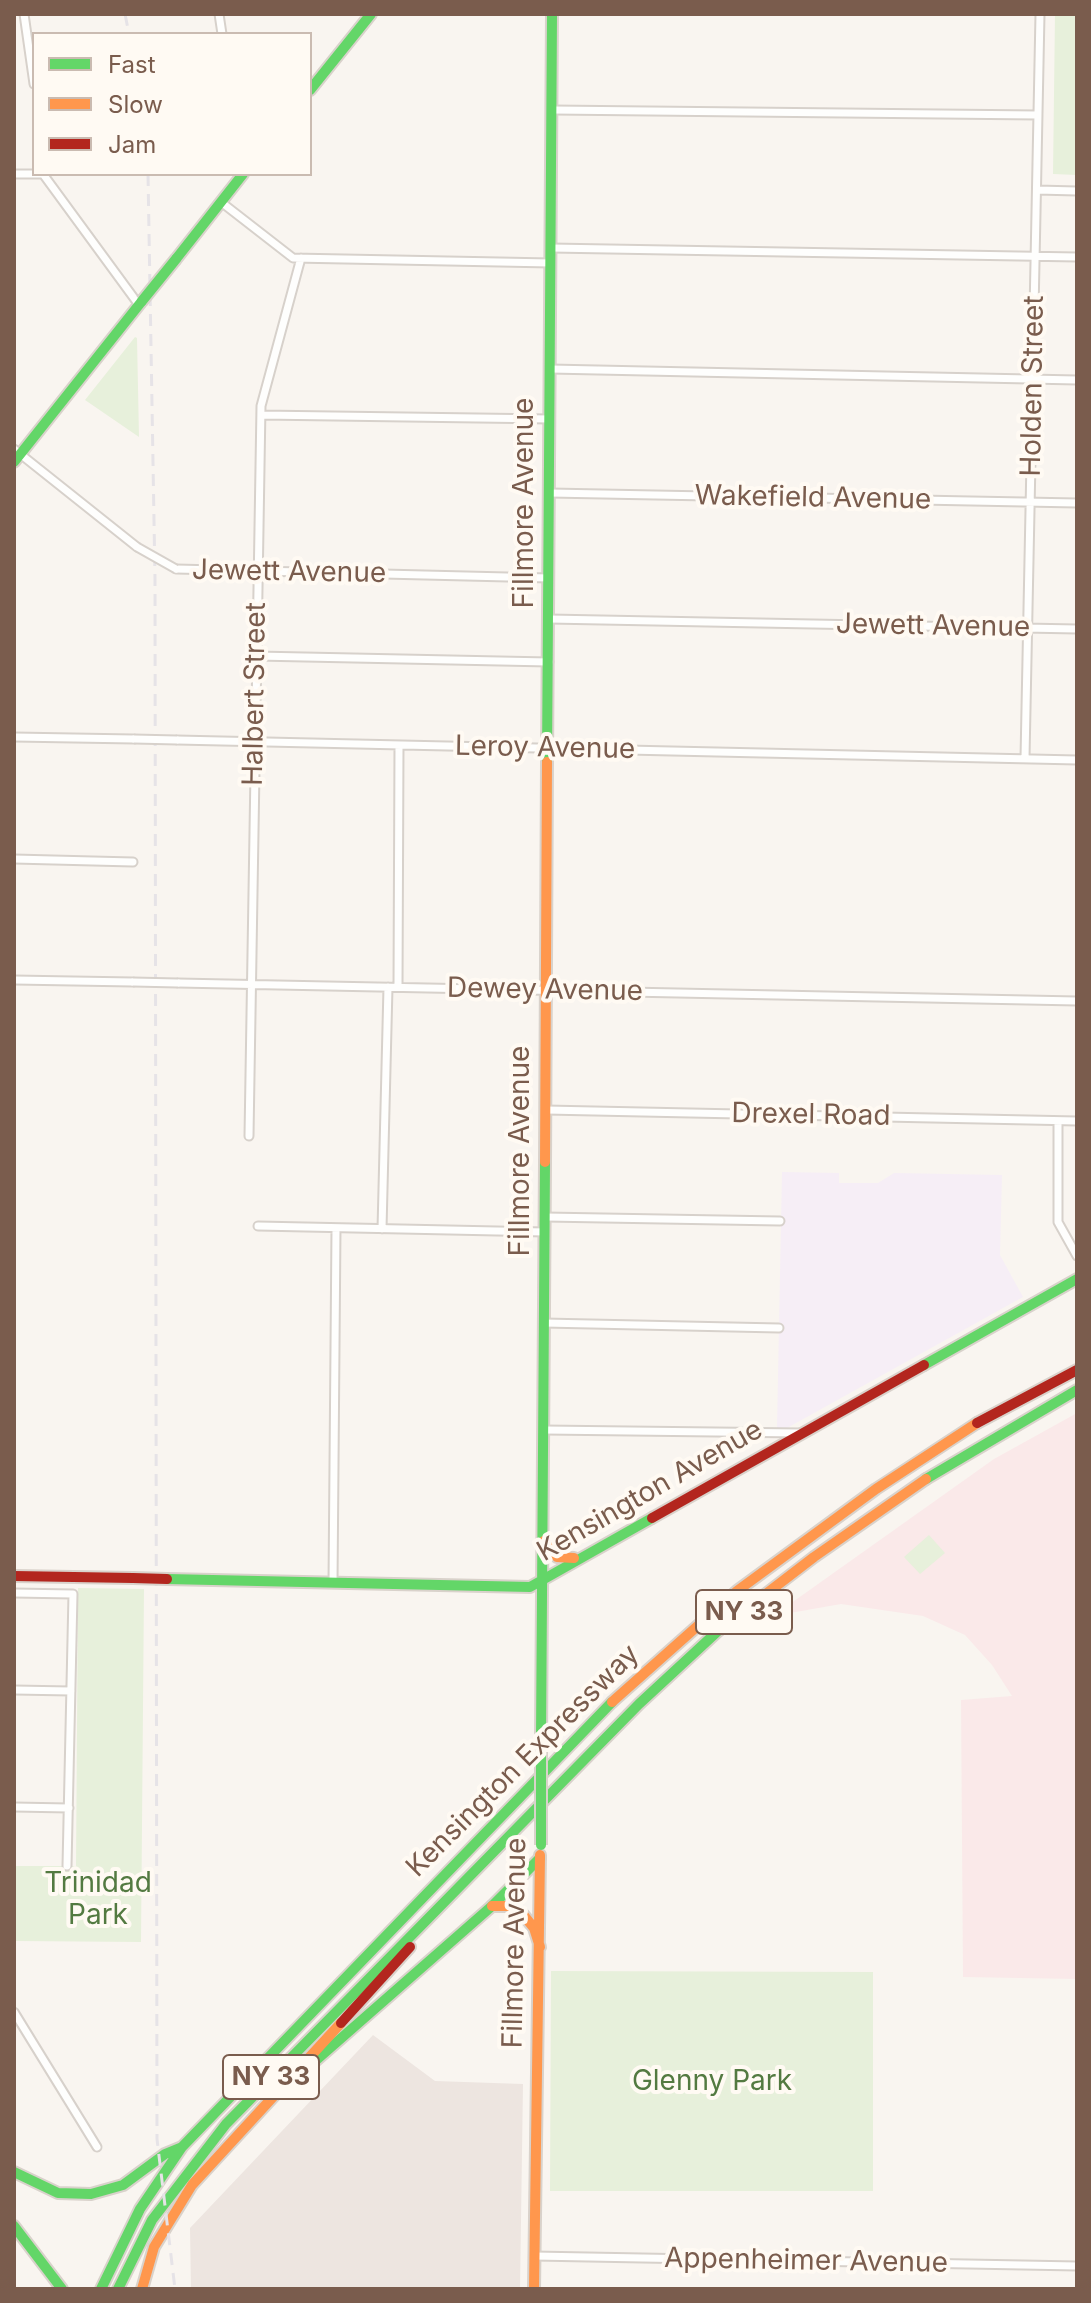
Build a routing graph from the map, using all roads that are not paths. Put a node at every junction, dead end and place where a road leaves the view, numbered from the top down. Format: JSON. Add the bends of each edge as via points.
{"nodes":[{"id":1,"x":24,"y":14,"type":"edge"},
{"id":2,"x":371,"y":14,"type":"edge"},
{"id":3,"x":552,"y":14,"type":"edge"},
{"id":4,"x":1040,"y":14,"type":"edge"},
{"id":5,"x":32,"y":70,"type":"edge"},
{"id":6,"x":312,"y":88,"type":"edge"},
{"id":7,"x":552,"y":110,"type":"junction"},
{"id":8,"x":1038,"y":115,"type":"junction"},
{"id":9,"x":45,"y":176,"type":"edge"},
{"id":10,"x":241,"y":176,"type":"edge"},
{"id":11,"x":1037,"y":190,"type":"junction"},
{"id":12,"x":1077,"y":191,"type":"edge"},
{"id":13,"x":221,"y":202,"type":"junction"},
{"id":14,"x":551,"y":248,"type":"junction"},
{"id":15,"x":1036,"y":257,"type":"junction"},
{"id":16,"x":1077,"y":257,"type":"edge"},
{"id":17,"x":301,"y":258,"type":"junction"},
{"id":18,"x":551,"y":263,"type":"junction"},
{"id":19,"x":141,"y":303,"type":"junction"},
{"id":20,"x":550,"y":369,"type":"junction"},
{"id":21,"x":1033,"y":379,"type":"junction"},
{"id":22,"x":1077,"y":380,"type":"edge"},
{"id":23,"x":261,"y":415,"type":"junction"},
{"id":24,"x":550,"y":419,"type":"junction"},
{"id":25,"x":16,"y":455,"type":"edge"},
{"id":26,"x":550,"y":493,"type":"junction"},
{"id":27,"x":1031,"y":502,"type":"junction"},
{"id":28,"x":1077,"y":503,"type":"edge"},
{"id":29,"x":258,"y":571,"type":"junction"},
{"id":30,"x":549,"y":578,"type":"junction"},
{"id":31,"x":549,"y":619,"type":"junction"},
{"id":32,"x":1029,"y":628,"type":"junction"},
{"id":33,"x":1077,"y":629,"type":"edge"},
{"id":34,"x":256,"y":656,"type":"junction"},
{"id":35,"x":549,"y":662,"type":"junction"},
{"id":36,"x":14,"y":737,"type":"edge"},
{"id":37,"x":253,"y":742,"type":"junction"},
{"id":38,"x":399,"y":745,"type":"junction"},
{"id":39,"x":548,"y":748,"type":"junction"},
{"id":40,"x":1025,"y":758,"type":"junction"},
{"id":41,"x":1077,"y":760,"type":"edge"},
{"id":42,"x":14,"y":859,"type":"edge"},
{"id":43,"x":133,"y":862,"type":"dead end"},
{"id":44,"x":14,"y":980,"type":"edge"},
{"id":45,"x":252,"y":984,"type":"junction"},
{"id":46,"x":388,"y":987,"type":"junction"},
{"id":47,"x":398,"y":987,"type":"junction"},
{"id":48,"x":546,"y":990,"type":"junction"},
{"id":49,"x":1077,"y":1001,"type":"edge"},
{"id":50,"x":546,"y":1110,"type":"junction"},
{"id":51,"x":1058,"y":1121,"type":"junction"},
{"id":52,"x":1077,"y":1121,"type":"edge"},
{"id":53,"x":249,"y":1136,"type":"dead end"},
{"id":54,"x":545,"y":1217,"type":"junction"},
{"id":55,"x":780,"y":1221,"type":"dead end"},
{"id":56,"x":258,"y":1226,"type":"dead end"},
{"id":57,"x":336,"y":1228,"type":"junction"},
{"id":58,"x":382,"y":1229,"type":"junction"},
{"id":59,"x":545,"y":1232,"type":"junction"},
{"id":60,"x":1077,"y":1256,"type":"edge"},
{"id":61,"x":1077,"y":1279,"type":"edge"},
{"id":62,"x":544,"y":1323,"type":"junction"},
{"id":63,"x":779,"y":1328,"type":"dead end"},
{"id":64,"x":1077,"y":1370,"type":"edge"},
{"id":65,"x":1077,"y":1390,"type":"edge"},
{"id":66,"x":544,"y":1430,"type":"junction"},
{"id":67,"x":802,"y":1433,"type":"junction"},
{"id":68,"x":543,"y":1539,"type":"junction"},
{"id":69,"x":587,"y":1555,"type":"junction"},
{"id":70,"x":14,"y":1576,"type":"edge"},
{"id":71,"x":543,"y":1580,"type":"junction"},
{"id":72,"x":333,"y":1583,"type":"junction"},
{"id":73,"x":14,"y":1593,"type":"edge"},
{"id":74,"x":14,"y":1690,"type":"edge"},
{"id":75,"x":71,"y":1691,"type":"junction"},
{"id":76,"x":14,"y":1807,"type":"edge"},
{"id":77,"x":69,"y":1808,"type":"junction"},
{"id":78,"x":540,"y":1858,"type":"junction"},
{"id":79,"x":67,"y":1866,"type":"dead end"},
{"id":80,"x":456,"y":1890,"type":"junction"},
{"id":81,"x":492,"y":1906,"type":"junction"},
{"id":82,"x":540,"y":1947,"type":"junction"},
{"id":83,"x":14,"y":2012,"type":"edge"},
{"id":84,"x":265,"y":2103,"type":"junction"},
{"id":85,"x":97,"y":2147,"type":"dead end"},
{"id":86,"x":182,"y":2147,"type":"junction"},
{"id":87,"x":14,"y":2172,"type":"edge"},
{"id":88,"x":14,"y":2226,"type":"edge"},
{"id":89,"x":534,"y":2256,"type":"junction"},
{"id":90,"x":1077,"y":2266,"type":"edge"},
{"id":91,"x":60,"y":2285,"type":"edge"},
{"id":92,"x":101,"y":2289,"type":"edge"},
{"id":93,"x":118,"y":2289,"type":"edge"},
{"id":94,"x":142,"y":2289,"type":"edge"},
{"id":95,"x":534,"y":2289,"type":"edge"}],
"edges":[{"from":1,"to":5,"type":"street"},
{"from":2,"to":6,"type":"main road"},
{"from":3,"to":7,"type":"main road","name":"Fillmore Avenue"},
{"from":4,"to":8,"type":"street","name":"Holden Street"},
{"from":7,"to":8,"type":"street"},
{"from":7,"to":14,"type":"main road","name":"Fillmore Avenue"},
{"from":8,"to":11,"type":"street","name":"Holden Street"},
{"from":9,"to":19,"type":"street"},
{"from":10,"to":13,"type":"main road"},
{"from":11,"to":12,"type":"street"},
{"from":11,"to":15,"type":"street","name":"Holden Street"},
{"from":13,"to":17,"type":"street","via":[[293,258]]},
{"from":13,"to":19,"type":"main road","bridge":true},
{"from":14,"to":15,"type":"street"},
{"from":14,"to":18,"type":"main road","name":"Fillmore Avenue"},
{"from":15,"to":16,"type":"street"},
{"from":15,"to":21,"type":"street","name":"Holden Street"},
{"from":17,"to":18,"type":"street"},
{"from":17,"to":23,"type":"street","name":"Halbert Street"},
{"from":18,"to":20,"type":"main road","name":"Fillmore Avenue"},
{"from":19,"to":25,"type":"main road"},
{"from":20,"to":21,"type":"street"},
{"from":20,"to":24,"type":"main road","name":"Fillmore Avenue"},
{"from":21,"to":22,"type":"street"},
{"from":21,"to":27,"type":"street","name":"Holden Street"},
{"from":23,"to":24,"type":"street"},
{"from":23,"to":29,"type":"street","name":"Halbert Street"},
{"from":24,"to":26,"type":"main road","name":"Fillmore Avenue"},
{"from":25,"to":29,"type":"street","name":"Jewett Avenue","bridge":true,"via":[[137,547],[176,569]]},
{"from":26,"to":27,"type":"street","name":"Wakefield Avenue"},
{"from":26,"to":30,"type":"main road","name":"Fillmore Avenue"},
{"from":27,"to":28,"type":"street","name":"Wakefield Avenue"},
{"from":27,"to":32,"type":"street","name":"Holden Street"},
{"from":29,"to":30,"type":"street","name":"Jewett Avenue"},
{"from":29,"to":34,"type":"street","name":"Halbert Street"},
{"from":30,"to":31,"type":"main road","name":"Fillmore Avenue"},
{"from":31,"to":32,"type":"street","name":"Jewett Avenue"},
{"from":31,"to":35,"type":"main road","name":"Fillmore Avenue"},
{"from":32,"to":33,"type":"street","name":"Jewett Avenue"},
{"from":32,"to":40,"type":"street","name":"Holden Street"},
{"from":34,"to":35,"type":"street"},
{"from":34,"to":37,"type":"street","name":"Halbert Street"},
{"from":35,"to":39,"type":"main road","name":"Fillmore Avenue"},
{"from":36,"to":37,"type":"street","name":"Leroy Avenue","bridge":true},
{"from":37,"to":38,"type":"street","name":"Leroy Avenue"},
{"from":37,"to":45,"type":"street","name":"Halbert Street"},
{"from":38,"to":39,"type":"street","name":"Leroy Avenue"},
{"from":38,"to":47,"type":"street"},
{"from":39,"to":40,"type":"street","name":"Leroy Avenue"},
{"from":39,"to":48,"type":"main road","name":"Fillmore Avenue"},
{"from":40,"to":41,"type":"street","name":"Leroy Avenue"},
{"from":42,"to":43,"type":"street"},
{"from":44,"to":45,"type":"street","name":"Dewey Avenue","bridge":true},
{"from":45,"to":46,"type":"street","name":"Dewey Avenue"},
{"from":45,"to":53,"type":"street","name":"Halbert Street"},
{"from":46,"to":47,"type":"street","name":"Dewey Avenue"},
{"from":46,"to":58,"type":"street"},
{"from":47,"to":48,"type":"street","name":"Dewey Avenue"},
{"from":48,"to":49,"type":"street","name":"Dewey Avenue"},
{"from":48,"to":50,"type":"main road","name":"Fillmore Avenue"},
{"from":50,"to":51,"type":"street","name":"Drexel Road"},
{"from":50,"to":54,"type":"main road","name":"Fillmore Avenue"},
{"from":51,"to":52,"type":"street","name":"Drexel Road"},
{"from":51,"to":60,"type":"street","via":[[1058,1222]]},
{"from":54,"to":55,"type":"street"},
{"from":54,"to":59,"type":"main road","name":"Fillmore Avenue"},
{"from":56,"to":57,"type":"street"},
{"from":57,"to":58,"type":"street"},
{"from":57,"to":72,"type":"street"},
{"from":58,"to":59,"type":"street"},
{"from":59,"to":62,"type":"main road","name":"Fillmore Avenue"},
{"from":61,"to":67,"type":"main road","name":"Kensington Avenue"},
{"from":62,"to":63,"type":"street"},
{"from":62,"to":66,"type":"main road","name":"Fillmore Avenue"},
{"from":64,"to":86,"type":"main road","name":"Kensington Expressway","number":"NY 33","via":[[976,1424],[876,1489],[737,1591],[672,1647]]},
{"from":65,"to":80,"type":"main road","name":"Kensington Expressway","number":"NY 33","via":[[920,1483],[723,1627],[639,1704]]},
{"from":66,"to":67,"type":"street"},
{"from":66,"to":68,"type":"main road","name":"Fillmore Avenue"},
{"from":67,"to":69,"type":"main road","name":"Kensington Avenue"},
{"from":68,"to":69,"type":"main road","via":[[557,1557]]},
{"from":68,"to":71,"type":"main road","name":"Fillmore Avenue"},
{"from":69,"to":71,"type":"main road","name":"Kensington Avenue"},
{"from":70,"to":72,"type":"main road","name":"Kensington Avenue","bridge":true},
{"from":71,"to":72,"type":"main road","name":"Kensington Avenue","via":[[530,1587]]},
{"from":71,"to":78,"type":"main road","name":"Fillmore Avenue","bridge":true},
{"from":73,"to":75,"type":"street","via":[[73,1594]]},
{"from":74,"to":75,"type":"street"},
{"from":75,"to":77,"type":"street"},
{"from":76,"to":77,"type":"street"},
{"from":77,"to":79,"type":"street"},
{"from":78,"to":81,"type":"main road"},
{"from":78,"to":82,"type":"main road","name":"Fillmore Avenue"},
{"from":80,"to":84,"type":"main road","via":[[434,1921]]},
{"from":80,"to":93,"type":"main road","name":"Kensington Expressway","number":"NY 33","via":[[215,2136],[152,2220]]},
{"from":81,"to":82,"type":"main road","via":[[521,1912]]},
{"from":81,"to":84,"type":"main road","via":[[282,2095]]},
{"from":82,"to":89,"type":"main road","name":"Fillmore Avenue"},
{"from":83,"to":85,"type":"street"},
{"from":84,"to":94,"type":"main road","via":[[172,2213],[154,2247]]},
{"from":86,"to":87,"type":"main road","via":[[123,2185],[91,2194],[43,2189]]},
{"from":86,"to":92,"type":"main road","name":"Kensington Expressway","number":"NY 33","via":[[140,2209]]},
{"from":88,"to":91,"type":"main road"},
{"from":89,"to":90,"type":"street","name":"Appenheimer Avenue"},
{"from":89,"to":95,"type":"main road","name":"Fillmore Avenue"}]}
